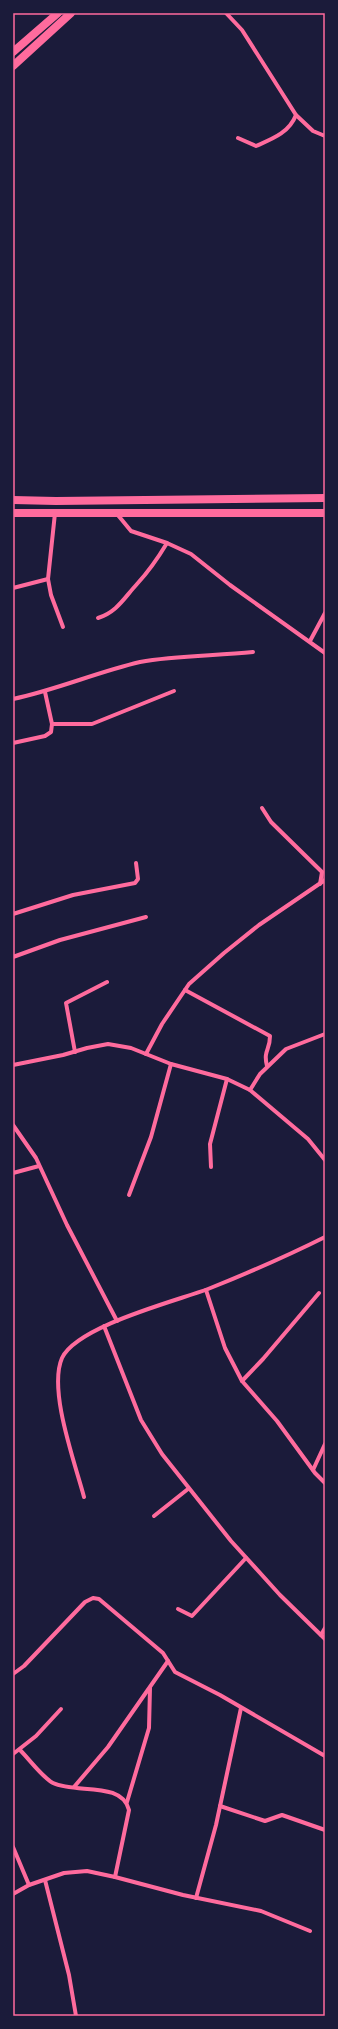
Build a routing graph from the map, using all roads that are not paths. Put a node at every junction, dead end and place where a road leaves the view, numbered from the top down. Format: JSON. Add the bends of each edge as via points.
{"nodes":[{"id":1,"x":58,"y":13,"type":"edge"},
{"id":2,"x":71,"y":13,"type":"edge"},
{"id":3,"x":226,"y":13,"type":"edge"},
{"id":4,"x":13,"y":52,"type":"edge"},
{"id":5,"x":13,"y":66,"type":"edge"},
{"id":6,"x":296,"y":115,"type":"junction"},
{"id":7,"x":325,"y":136,"type":"edge"},
{"id":8,"x":238,"y":138,"type":"dead end"},
{"id":9,"x":325,"y":498,"type":"edge"},
{"id":10,"x":13,"y":500,"type":"edge"},
{"id":11,"x":13,"y":513,"type":"edge"},
{"id":12,"x":325,"y":513,"type":"edge"},
{"id":13,"x":55,"y":514,"type":"junction"},
{"id":14,"x":117,"y":514,"type":"junction"},
{"id":15,"x":168,"y":544,"type":"junction"},
{"id":16,"x":48,"y":579,"type":"junction"},
{"id":17,"x":13,"y":588,"type":"edge"},
{"id":18,"x":325,"y":613,"type":"edge"},
{"id":19,"x":98,"y":618,"type":"dead end"},
{"id":20,"x":63,"y":627,"type":"dead end"},
{"id":21,"x":310,"y":641,"type":"junction"},
{"id":22,"x":253,"y":652,"type":"dead end"},
{"id":23,"x":325,"y":653,"type":"edge"},
{"id":24,"x":174,"y":691,"type":"dead end"},
{"id":25,"x":45,"y":692,"type":"junction"},
{"id":26,"x":13,"y":699,"type":"edge"},
{"id":27,"x":52,"y":724,"type":"junction"},
{"id":28,"x":13,"y":743,"type":"edge"},
{"id":29,"x":262,"y":808,"type":"dead end"},
{"id":30,"x":136,"y":863,"type":"dead end"},
{"id":31,"x":325,"y":880,"type":"edge"},
{"id":32,"x":320,"y":884,"type":"junction"},
{"id":33,"x":13,"y":914,"type":"edge"},
{"id":34,"x":146,"y":917,"type":"dead end"},
{"id":35,"x":13,"y":958,"type":"edge"},
{"id":36,"x":107,"y":982,"type":"dead end"},
{"id":37,"x":185,"y":990,"type":"junction"},
{"id":38,"x":325,"y":1034,"type":"edge"},
{"id":39,"x":75,"y":1052,"type":"junction"},
{"id":40,"x":146,"y":1054,"type":"junction"},
{"id":41,"x":171,"y":1064,"type":"junction"},
{"id":42,"x":13,"y":1066,"type":"edge"},
{"id":43,"x":267,"y":1066,"type":"junction"},
{"id":44,"x":227,"y":1079,"type":"junction"},
{"id":45,"x":250,"y":1090,"type":"junction"},
{"id":46,"x":13,"y":1125,"type":"edge"},
{"id":47,"x":325,"y":1160,"type":"edge"},
{"id":48,"x":39,"y":1166,"type":"junction"},
{"id":49,"x":211,"y":1167,"type":"dead end"},
{"id":50,"x":13,"y":1173,"type":"edge"},
{"id":51,"x":129,"y":1195,"type":"dead end"},
{"id":52,"x":325,"y":1237,"type":"edge"},
{"id":53,"x":206,"y":1290,"type":"junction"},
{"id":54,"x":319,"y":1293,"type":"dead end"},
{"id":55,"x":117,"y":1321,"type":"junction"},
{"id":56,"x":104,"y":1326,"type":"junction"},
{"id":57,"x":242,"y":1381,"type":"junction"},
{"id":58,"x":325,"y":1444,"type":"edge"},
{"id":59,"x":313,"y":1470,"type":"junction"},
{"id":60,"x":325,"y":1483,"type":"edge"},
{"id":61,"x":188,"y":1489,"type":"junction"},
{"id":62,"x":84,"y":1497,"type":"dead end"},
{"id":63,"x":154,"y":1516,"type":"dead end"},
{"id":64,"x":246,"y":1558,"type":"junction"},
{"id":65,"x":178,"y":1609,"type":"dead end"},
{"id":66,"x":325,"y":1628,"type":"edge"},
{"id":67,"x":321,"y":1636,"type":"junction"},
{"id":68,"x":325,"y":1639,"type":"edge"},
{"id":69,"x":168,"y":1661,"type":"junction"},
{"id":70,"x":13,"y":1674,"type":"edge"},
{"id":71,"x":150,"y":1688,"type":"junction"},
{"id":72,"x":241,"y":1708,"type":"junction"},
{"id":73,"x":61,"y":1709,"type":"dead end"},
{"id":74,"x":20,"y":1750,"type":"junction"},
{"id":75,"x":13,"y":1754,"type":"edge"},
{"id":76,"x":325,"y":1756,"type":"edge"},
{"id":77,"x":74,"y":1787,"type":"junction"},
{"id":78,"x":127,"y":1802,"type":"junction"},
{"id":79,"x":220,"y":1806,"type":"junction"},
{"id":80,"x":325,"y":1830,"type":"edge"},
{"id":81,"x":13,"y":1847,"type":"edge"},
{"id":82,"x":115,"y":1877,"type":"junction"},
{"id":83,"x":45,"y":1880,"type":"junction"},
{"id":84,"x":29,"y":1885,"type":"junction"},
{"id":85,"x":13,"y":1894,"type":"edge"},
{"id":86,"x":196,"y":1898,"type":"junction"},
{"id":87,"x":310,"y":1931,"type":"dead end"},
{"id":88,"x":76,"y":2016,"type":"edge"}],
"edges":[{"from":1,"to":4,"type":"main road"},
{"from":2,"to":5,"type":"main road"},
{"from":3,"to":6,"type":"street","via":[[242,30]]},
{"from":6,"to":7,"type":"street","via":[[313,131]]},
{"from":6,"to":8,"type":"street","via":[[283,133],[256,146]]},
{"from":9,"to":10,"type":"main road"},
{"from":11,"to":13,"type":"main road"},
{"from":12,"to":14,"type":"main road"},
{"from":13,"to":14,"type":"main road"},
{"from":13,"to":16,"type":"street"},
{"from":14,"to":15,"type":"street","via":[[131,531]]},
{"from":15,"to":19,"type":"street","via":[[131,593],[108,615]]},
{"from":15,"to":21,"type":"street","via":[[191,554],[230,585]]},
{"from":16,"to":17,"type":"street"},
{"from":16,"to":20,"type":"street"},
{"from":18,"to":21,"type":"street"},
{"from":21,"to":23,"type":"street"},
{"from":22,"to":25,"type":"street","via":[[140,662]]},
{"from":24,"to":27,"type":"street","via":[[92,724]]},
{"from":25,"to":26,"type":"street"},
{"from":25,"to":27,"type":"street"},
{"from":27,"to":28,"type":"street","via":[[51,732],[45,736]]},
{"from":29,"to":32,"type":"street","via":[[271,822],[322,872]]},
{"from":30,"to":33,"type":"street","via":[[138,879],[134,882],[73,895]]},
{"from":31,"to":32,"type":"street"},
{"from":32,"to":37,"type":"street","via":[[253,930]]},
{"from":34,"to":35,"type":"street","via":[[60,940]]},
{"from":36,"to":39,"type":"street","via":[[66,1003]]},
{"from":37,"to":40,"type":"street"},
{"from":37,"to":43,"type":"street","via":[[270,1036],[270,1043],[264,1056]]},
{"from":38,"to":43,"type":"street","via":[[286,1049]]},
{"from":39,"to":40,"type":"street","via":[[108,1044]]},
{"from":39,"to":42,"type":"street"},
{"from":40,"to":41,"type":"street"},
{"from":41,"to":44,"type":"street"},
{"from":41,"to":51,"type":"street","via":[[151,1138]]},
{"from":43,"to":45,"type":"street"},
{"from":44,"to":45,"type":"street"},
{"from":44,"to":49,"type":"street","via":[[210,1144]]},
{"from":45,"to":47,"type":"street","via":[[302,1134]]},
{"from":46,"to":48,"type":"street"},
{"from":48,"to":50,"type":"street"},
{"from":48,"to":55,"type":"street"},
{"from":52,"to":53,"type":"street"},
{"from":53,"to":55,"type":"street"},
{"from":53,"to":57,"type":"street","via":[[225,1348]]},
{"from":54,"to":57,"type":"street"},
{"from":55,"to":56,"type":"street"},
{"from":56,"to":61,"type":"street","via":[[141,1420]]},
{"from":56,"to":62,"type":"street","via":[[66,1351],[59,1369],[60,1415]]},
{"from":57,"to":59,"type":"street","via":[[277,1421]]},
{"from":58,"to":59,"type":"street"},
{"from":59,"to":60,"type":"street"},
{"from":61,"to":63,"type":"street"},
{"from":61,"to":64,"type":"street"},
{"from":64,"to":65,"type":"street","via":[[192,1616]]},
{"from":64,"to":67,"type":"street"},
{"from":66,"to":67,"type":"street"},
{"from":67,"to":68,"type":"street"},
{"from":69,"to":70,"type":"street","via":[[150,1641],[99,1599],[93,1598],[85,1602],[24,1666]]},
{"from":69,"to":71,"type":"street"},
{"from":69,"to":72,"type":"street","via":[[175,1672]]},
{"from":71,"to":77,"type":"street","via":[[108,1747]]},
{"from":71,"to":78,"type":"street","via":[[149,1728]]},
{"from":72,"to":76,"type":"street"},
{"from":72,"to":79,"type":"street"},
{"from":73,"to":74,"type":"street"},
{"from":74,"to":75,"type":"street"},
{"from":74,"to":77,"type":"street","via":[[51,1782]]},
{"from":77,"to":78,"type":"street","via":[[111,1792],[122,1796]]},
{"from":78,"to":82,"type":"street","via":[[130,1810]]},
{"from":79,"to":80,"type":"street","via":[[265,1821],[282,1815]]},
{"from":79,"to":86,"type":"street"},
{"from":81,"to":84,"type":"street"},
{"from":82,"to":83,"type":"street","via":[[87,1871]]},
{"from":82,"to":86,"type":"street"},
{"from":83,"to":84,"type":"street"},
{"from":83,"to":88,"type":"street","via":[[69,1975]]},
{"from":84,"to":85,"type":"street"},
{"from":86,"to":87,"type":"street","via":[[261,1911]]}]}
